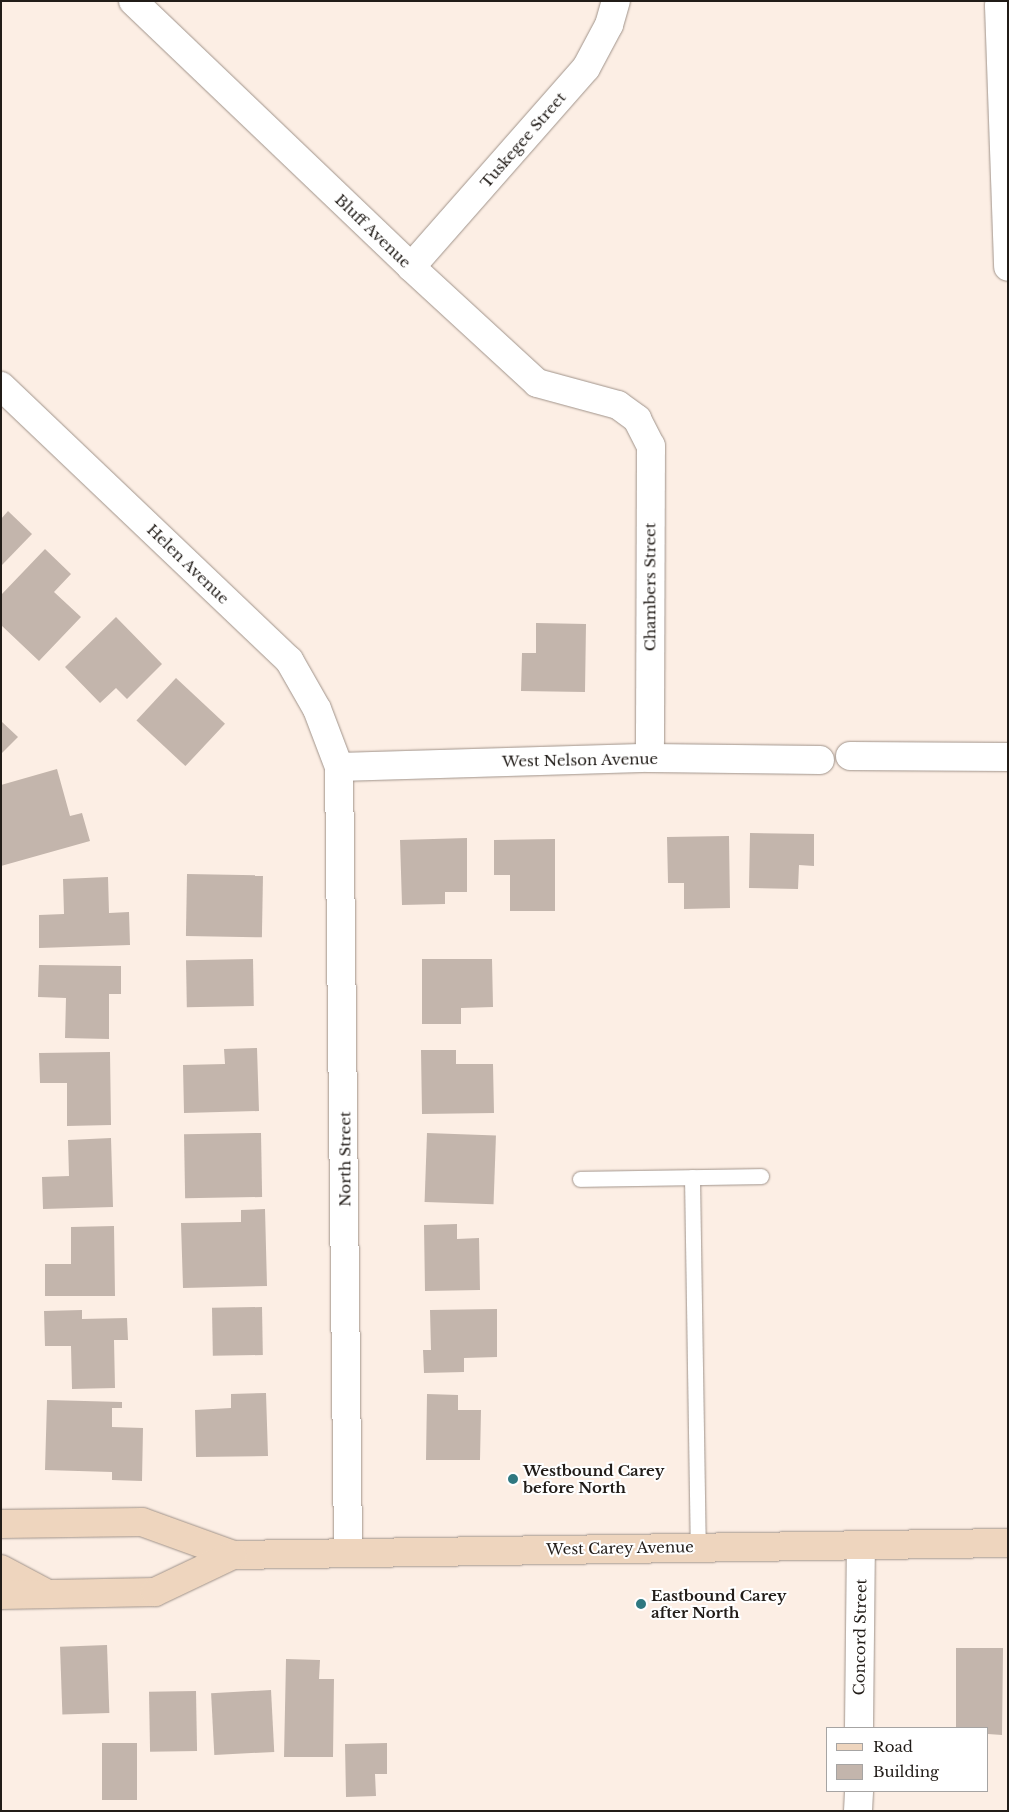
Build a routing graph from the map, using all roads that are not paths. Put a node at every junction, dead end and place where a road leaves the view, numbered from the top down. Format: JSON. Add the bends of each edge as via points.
{"nodes":[{"id":1,"x":133,"y":1,"type":"edge"},
{"id":2,"x":616,"y":1,"type":"edge"},
{"id":3,"x":1003,"y":1,"type":"edge"},
{"id":4,"x":1008,"y":266,"type":"edge"},
{"id":5,"x":411,"y":268,"type":"junction"},
{"id":6,"x":1,"y":386,"type":"edge"},
{"id":7,"x":637,"y":419,"type":"joint"},
{"id":8,"x":850,"y":756,"type":"dead end"},
{"id":9,"x":1008,"y":757,"type":"edge"},
{"id":10,"x":650,"y":758,"type":"junction"},
{"id":11,"x":820,"y":760,"type":"dead end"},
{"id":12,"x":339,"y":767,"type":"junction"},
{"id":13,"x":761,"y":1176,"type":"dead end"},
{"id":14,"x":692,"y":1177,"type":"junction"},
{"id":15,"x":580,"y":1179,"type":"dead end"},
{"id":16,"x":1,"y":1524,"type":"edge"},
{"id":17,"x":1008,"y":1542,"type":"edge"},
{"id":18,"x":862,"y":1545,"type":"junction"},
{"id":19,"x":698,"y":1547,"type":"junction"},
{"id":20,"x":348,"y":1551,"type":"junction"},
{"id":21,"x":233,"y":1555,"type":"junction"},
{"id":22,"x":1,"y":1569,"type":"edge"},
{"id":23,"x":48,"y":1594,"type":"junction"},
{"id":24,"x":1,"y":1595,"type":"edge"},
{"id":25,"x":859,"y":1727,"type":"edge"},
{"id":26,"x":858,"y":1792,"type":"edge"},
{"id":27,"x":858,"y":1811,"type":"edge"}],
"edges":[{"from":1,"to":5,"type":"street","name":"Bluff Avenue"},
{"from":2,"to":5,"type":"street","name":"Tuskegee Street","via":[[609,25],[586,68]]},
{"from":3,"to":4,"type":"street","via":[[999,6]]},
{"from":5,"to":7,"type":"street","name":"Bluff Avenue","via":[[538,382],[618,405]]},
{"from":6,"to":12,"type":"street","name":"Helen Avenue","via":[[289,660],[317,709]]},
{"from":7,"to":10,"type":"street","name":"Chambers Street","via":[[651,446]]},
{"from":8,"to":9,"type":"street"},
{"from":10,"to":11,"type":"street","name":"West Nelson Avenue"},
{"from":10,"to":12,"type":"street","name":"West Nelson Avenue"},
{"from":12,"to":20,"type":"street","name":"North Street"},
{"from":13,"to":14,"type":"lane"},
{"from":14,"to":15,"type":"lane"},
{"from":14,"to":19,"type":"lane"},
{"from":16,"to":21,"type":"main road","name":"West Carey Avenue","via":[[142,1522]]},
{"from":17,"to":18,"type":"main road","name":"West Carey Avenue"},
{"from":18,"to":19,"type":"main road","name":"West Carey Avenue"},
{"from":18,"to":25,"type":"street","name":"Concord Street"},
{"from":19,"to":20,"type":"main road","name":"West Carey Avenue"},
{"from":20,"to":21,"type":"main road","name":"West Carey Avenue"},
{"from":21,"to":23,"type":"main road","name":"West Carey Avenue","via":[[155,1592]]},
{"from":22,"to":23,"type":"main road"},
{"from":23,"to":24,"type":"main road","name":"West Carey Avenue"},
{"from":26,"to":27,"type":"street"}]}
